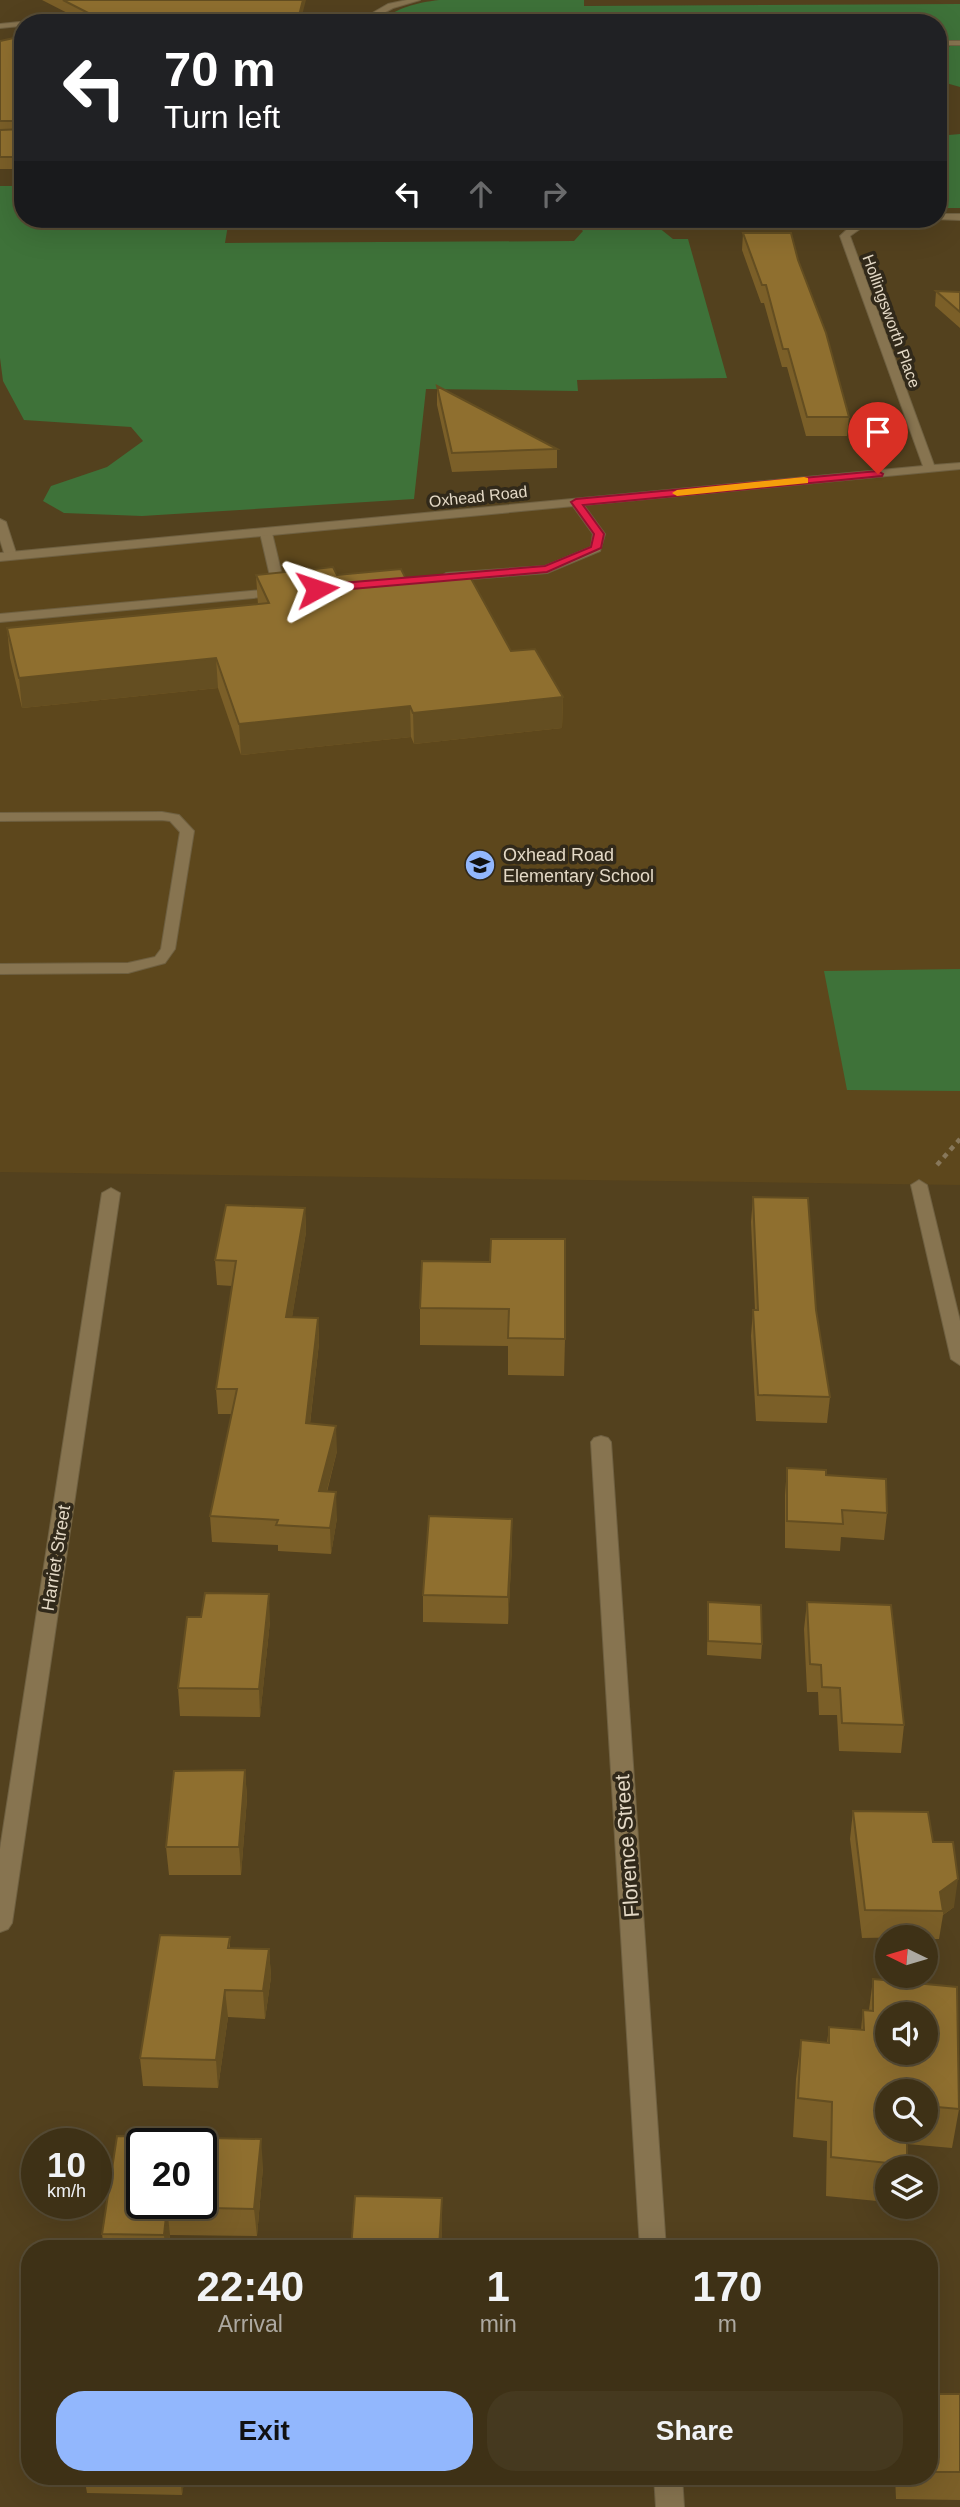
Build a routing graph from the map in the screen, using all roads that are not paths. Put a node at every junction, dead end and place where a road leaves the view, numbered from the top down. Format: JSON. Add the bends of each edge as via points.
{"nodes":[{"id":1,"x":416,"y":0,"type":"edge"},
{"id":2,"x":376,"y":14,"type":"edge"},
{"id":3,"x":851,"y":228,"type":"edge"},
{"id":4,"x":960,"y":466,"type":"edge"},
{"id":5,"x":930,"y":469,"type":"junction"},
{"id":6,"x":576,"y":502,"type":"junction"},
{"id":7,"x":0,"y":522,"type":"edge"},
{"id":8,"x":266,"y":533,"type":"junction"},
{"id":9,"x":6,"y":556,"type":"edge"},
{"id":10,"x":439,"y":578,"type":"edge"},
{"id":11,"x":0,"y":618,"type":"edge"},
{"id":12,"x":0,"y":817,"type":"edge"},
{"id":13,"x":0,"y":969,"type":"edge"},
{"id":14,"x":919,"y":1185,"type":"dead end"},
{"id":15,"x":111,"y":1193,"type":"dead end"},
{"id":16,"x":960,"y":1360,"type":"edge"},
{"id":17,"x":601,"y":1442,"type":"dead end"},
{"id":18,"x":0,"y":1923,"type":"edge"},
{"id":19,"x":652,"y":2240,"type":"edge"},
{"id":20,"x":669,"y":2485,"type":"edge"},
{"id":21,"x":670,"y":2507,"type":"edge"}],
"edges":[{"from":1,"to":2,"type":"street"},
{"from":3,"to":5,"type":"street","name":"Hollingsworth Place","via":[[845,236]]},
{"from":4,"to":5,"type":"street","name":"Oxhead Road"},
{"from":5,"to":6,"type":"street","name":"Oxhead Road"},
{"from":6,"to":8,"type":"street","name":"Oxhead Road"},
{"from":6,"to":10,"type":"street","via":[[599,534],[596,548],[547,569]]},
{"from":7,"to":9,"type":"street"},
{"from":8,"to":9,"type":"street","name":"Oxhead Road"},
{"from":8,"to":11,"type":"street","via":[[286,592]]},
{"from":12,"to":13,"type":"street","via":[[162,817],[174,818],[187,831],[168,949],[160,960],[128,968]]},
{"from":14,"to":16,"type":"street"},
{"from":15,"to":18,"type":"street","name":"Harriet Street"},
{"from":17,"to":19,"type":"street","name":"Florence Street"},
{"from":20,"to":21,"type":"street"}]}
